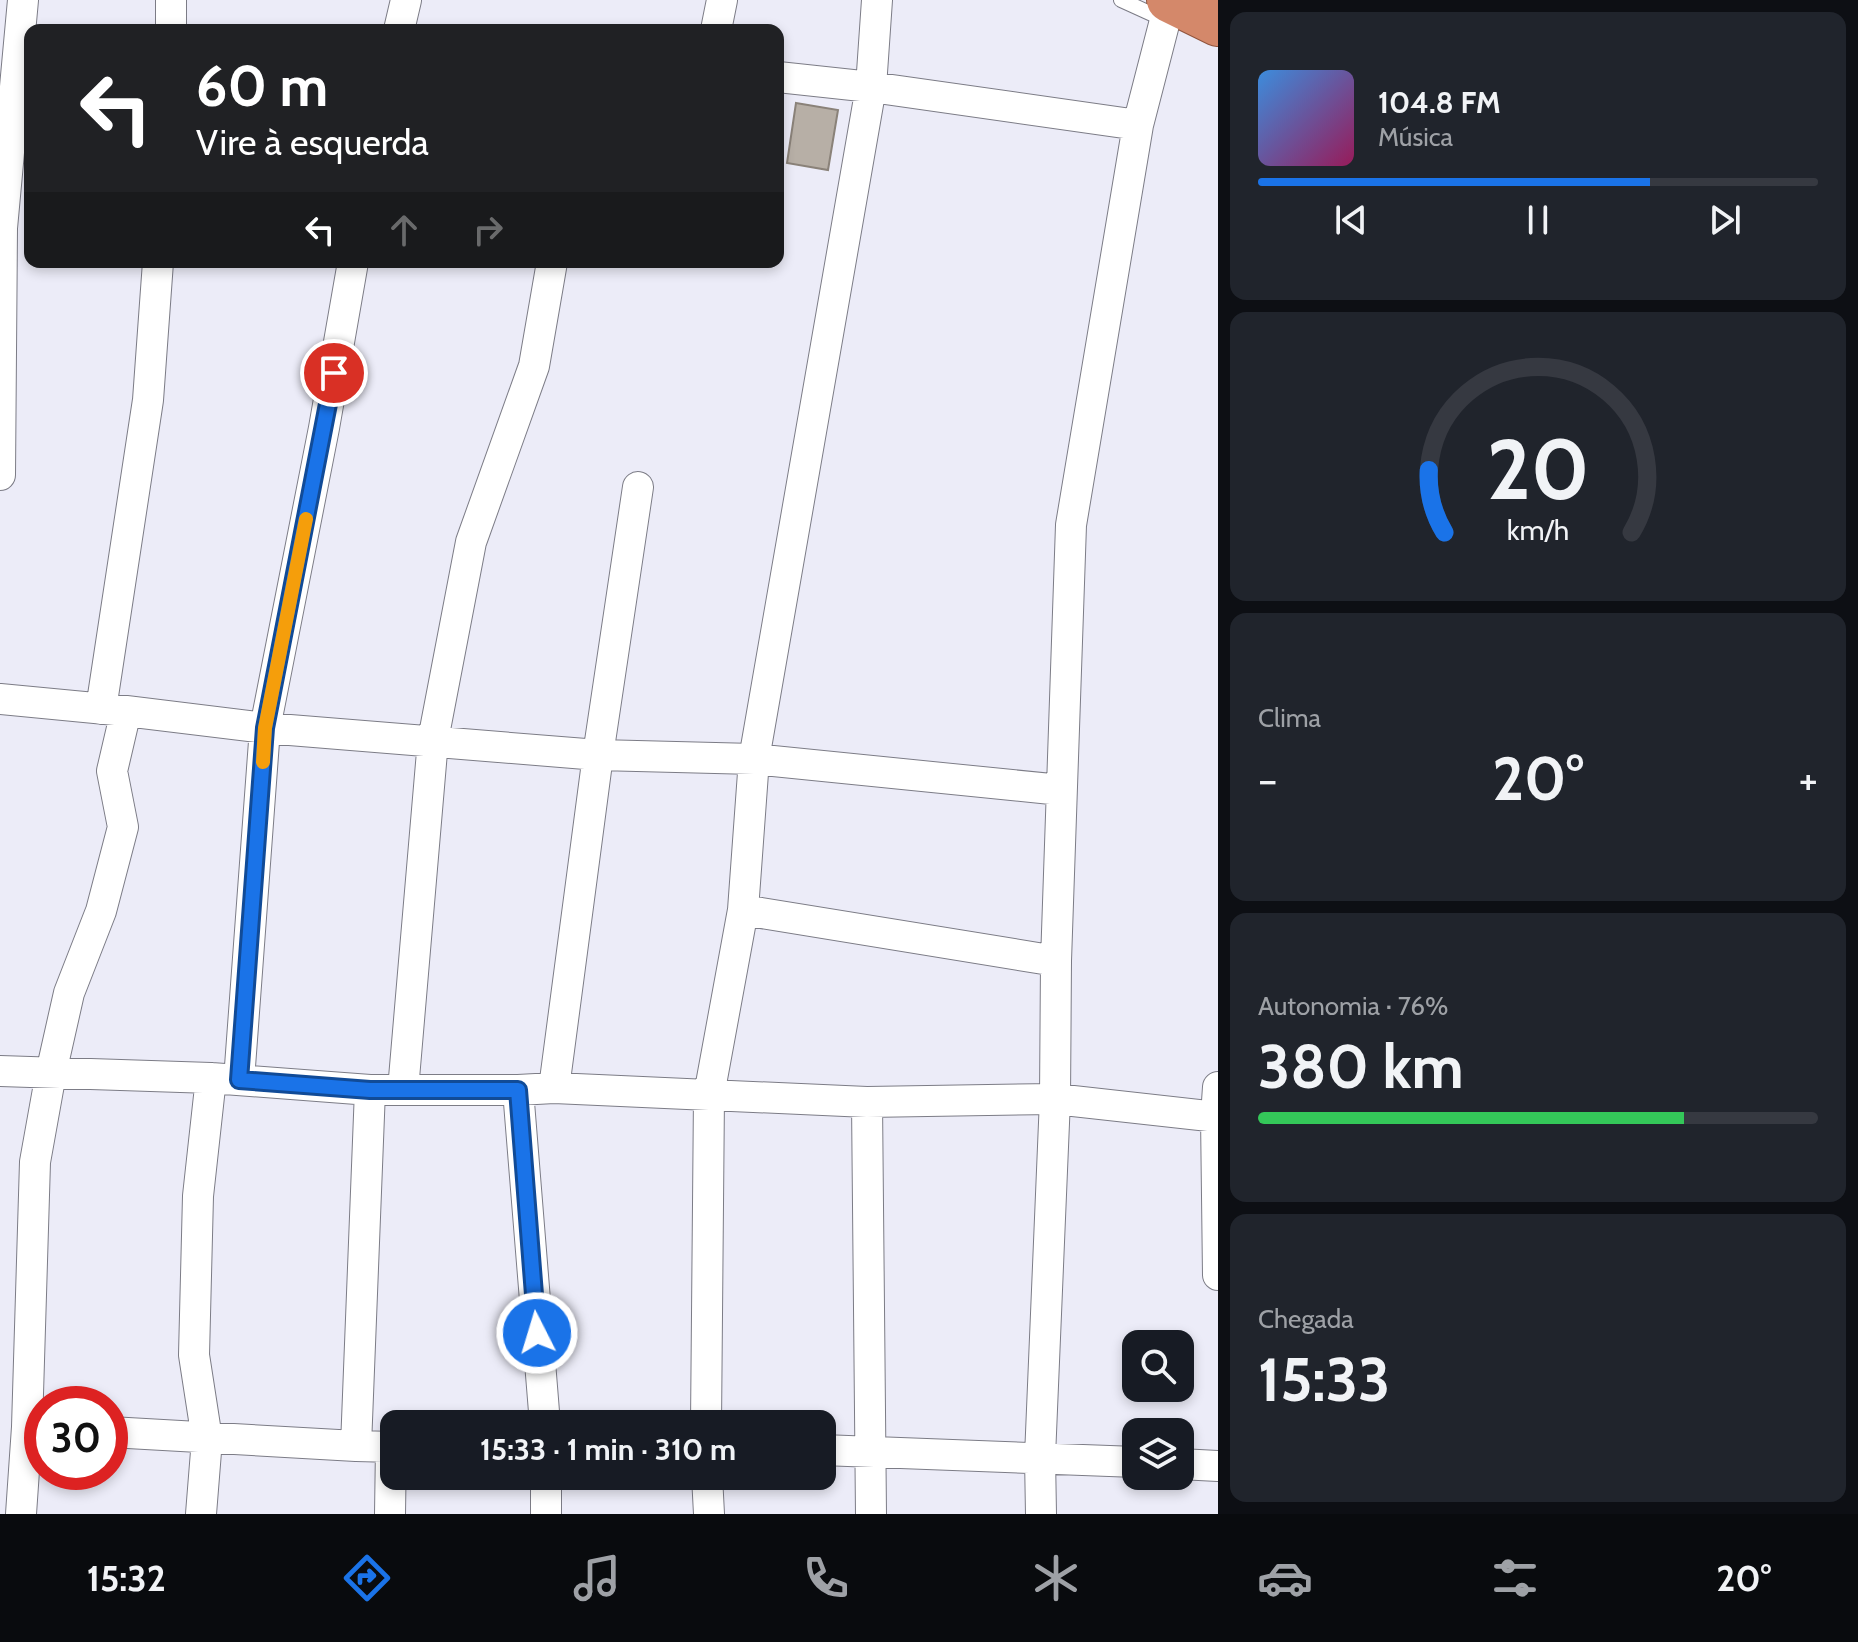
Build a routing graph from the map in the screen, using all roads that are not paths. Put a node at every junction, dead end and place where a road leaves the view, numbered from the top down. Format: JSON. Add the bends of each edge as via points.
{"nodes":[{"id":1,"x":23,"y":0,"type":"edge"},
{"id":2,"x":171,"y":0,"type":"edge"},
{"id":3,"x":406,"y":0,"type":"edge"},
{"id":4,"x":722,"y":0,"type":"edge"},
{"id":5,"x":877,"y":0,"type":"edge"},
{"id":6,"x":1121,"y":0,"type":"edge"},
{"id":7,"x":1168,"y":7,"type":"edge"},
{"id":8,"x":171,"y":24,"type":"edge"},
{"id":9,"x":400,"y":24,"type":"edge"},
{"id":10,"x":717,"y":24,"type":"edge"},
{"id":11,"x":1218,"y":24,"type":"edge"},
{"id":12,"x":784,"y":78,"type":"edge"},
{"id":13,"x":871,"y":87,"type":"junction"},
{"id":14,"x":1138,"y":125,"type":"junction"},
{"id":15,"x":158,"y":268,"type":"edge"},
{"id":16,"x":352,"y":268,"type":"edge"},
{"id":17,"x":551,"y":268,"type":"edge"},
{"id":18,"x":0,"y":475,"type":"edge"},
{"id":19,"x":638,"y":487,"type":"dead end"},
{"id":20,"x":0,"y":699,"type":"edge"},
{"id":21,"x":114,"y":710,"type":"junction"},
{"id":22,"x":265,"y":728,"type":"junction"},
{"id":23,"x":433,"y":740,"type":"junction"},
{"id":24,"x":598,"y":755,"type":"junction"},
{"id":25,"x":754,"y":759,"type":"junction"},
{"id":26,"x":1061,"y":790,"type":"junction"},
{"id":27,"x":743,"y":910,"type":"junction"},
{"id":28,"x":1056,"y":961,"type":"junction"},
{"id":29,"x":0,"y":1071,"type":"edge"},
{"id":30,"x":51,"y":1073,"type":"junction"},
{"id":31,"x":225,"y":1079,"type":"junction"},
{"id":32,"x":554,"y":1088,"type":"junction"},
{"id":33,"x":370,"y":1090,"type":"junction"},
{"id":34,"x":403,"y":1090,"type":"junction"},
{"id":35,"x":518,"y":1090,"type":"junction"},
{"id":36,"x":709,"y":1095,"type":"junction"},
{"id":37,"x":1055,"y":1099,"type":"junction"},
{"id":38,"x":867,"y":1102,"type":"junction"},
{"id":39,"x":1217,"y":1107,"type":"edge"},
{"id":40,"x":1218,"y":1275,"type":"edge"},
{"id":41,"x":544,"y":1410,"type":"edge"},
{"id":42,"x":706,"y":1410,"type":"edge"},
{"id":43,"x":23,"y":1426,"type":"edge"},
{"id":44,"x":128,"y":1433,"type":"edge"},
{"id":45,"x":207,"y":1439,"type":"junction"},
{"id":46,"x":356,"y":1446,"type":"junction"},
{"id":47,"x":380,"y":1447,"type":"edge"},
{"id":48,"x":836,"y":1451,"type":"edge"},
{"id":49,"x":870,"y":1452,"type":"junction"},
{"id":50,"x":1040,"y":1457,"type":"junction"},
{"id":51,"x":1122,"y":1461,"type":"edge"},
{"id":52,"x":1194,"y":1465,"type":"edge"},
{"id":53,"x":1218,"y":1466,"type":"edge"},
{"id":54,"x":391,"y":1490,"type":"edge"},
{"id":55,"x":546,"y":1490,"type":"edge"},
{"id":56,"x":708,"y":1490,"type":"edge"},
{"id":57,"x":21,"y":1514,"type":"edge"},
{"id":58,"x":201,"y":1514,"type":"edge"},
{"id":59,"x":390,"y":1514,"type":"edge"},
{"id":60,"x":546,"y":1514,"type":"edge"},
{"id":61,"x":709,"y":1514,"type":"edge"},
{"id":62,"x":871,"y":1514,"type":"edge"},
{"id":63,"x":1041,"y":1514,"type":"edge"}],
"edges":[{"from":1,"to":18,"type":"street","via":[[2,228]]},
{"from":2,"to":8,"type":"street"},
{"from":3,"to":9,"type":"street"},
{"from":4,"to":10,"type":"street"},
{"from":5,"to":13,"type":"street"},
{"from":6,"to":7,"type":"lane"},
{"from":7,"to":11,"type":"highway"},
{"from":7,"to":14,"type":"street"},
{"from":12,"to":13,"type":"street"},
{"from":13,"to":14,"type":"street"},
{"from":13,"to":25,"type":"street"},
{"from":14,"to":26,"type":"street","via":[[1071,525]]},
{"from":15,"to":21,"type":"street"},
{"from":16,"to":22,"type":"street"},
{"from":17,"to":23,"type":"street","via":[[534,366],[471,542]]},
{"from":19,"to":24,"type":"street"},
{"from":20,"to":21,"type":"street"},
{"from":21,"to":22,"type":"street"},
{"from":21,"to":30,"type":"street","via":[[112,771],[123,827],[101,911],[69,993]]},
{"from":22,"to":23,"type":"street"},
{"from":22,"to":31,"type":"street"},
{"from":23,"to":24,"type":"street"},
{"from":23,"to":34,"type":"street"},
{"from":24,"to":25,"type":"street"},
{"from":24,"to":32,"type":"street"},
{"from":25,"to":26,"type":"street"},
{"from":25,"to":27,"type":"street"},
{"from":26,"to":28,"type":"street"},
{"from":27,"to":28,"type":"street"},
{"from":27,"to":36,"type":"street"},
{"from":28,"to":37,"type":"street"},
{"from":29,"to":30,"type":"street"},
{"from":30,"to":31,"type":"street"},
{"from":30,"to":43,"type":"street","via":[[35,1162]]},
{"from":31,"to":33,"type":"street"},
{"from":31,"to":45,"type":"street","via":[[198,1196],[194,1355]]},
{"from":32,"to":35,"type":"street"},
{"from":32,"to":36,"type":"street"},
{"from":33,"to":34,"type":"street"},
{"from":33,"to":46,"type":"street"},
{"from":34,"to":35,"type":"street"},
{"from":35,"to":41,"type":"street"},
{"from":36,"to":38,"type":"street"},
{"from":36,"to":42,"type":"street"},
{"from":37,"to":38,"type":"street"},
{"from":37,"to":39,"type":"street"},
{"from":37,"to":50,"type":"street"},
{"from":38,"to":49,"type":"street"},
{"from":39,"to":40,"type":"street"},
{"from":43,"to":57,"type":"street"},
{"from":44,"to":45,"type":"street"},
{"from":45,"to":46,"type":"street"},
{"from":45,"to":58,"type":"street"},
{"from":46,"to":47,"type":"street"},
{"from":48,"to":49,"type":"street"},
{"from":49,"to":50,"type":"street"},
{"from":49,"to":62,"type":"street"},
{"from":50,"to":51,"type":"street"},
{"from":50,"to":63,"type":"street"},
{"from":52,"to":53,"type":"street"},
{"from":54,"to":59,"type":"street"},
{"from":55,"to":60,"type":"street"},
{"from":56,"to":61,"type":"street"}]}
